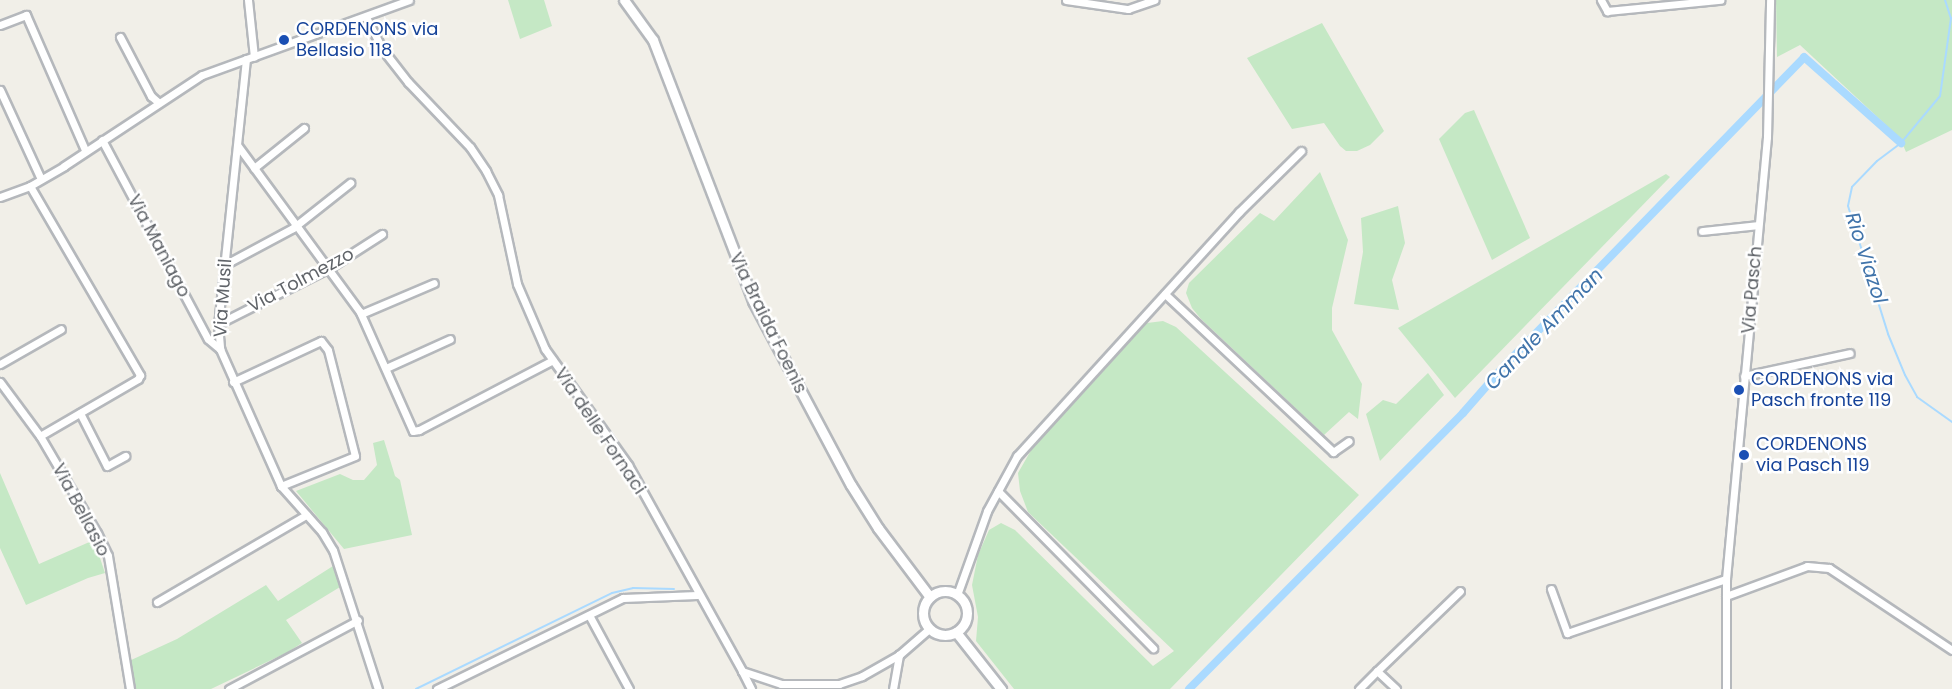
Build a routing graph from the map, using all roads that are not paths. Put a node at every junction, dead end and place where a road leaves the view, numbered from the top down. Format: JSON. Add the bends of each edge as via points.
{"nodes":[{"id":1,"x":248,"y":0,"type":"edge"},
{"id":2,"x":409,"y":0,"type":"edge"},
{"id":3,"x":624,"y":0,"type":"edge"},
{"id":4,"x":1066,"y":0,"type":"edge"},
{"id":5,"x":1154,"y":0,"type":"edge"},
{"id":6,"x":1720,"y":0,"type":"edge"},
{"id":7,"x":1770,"y":0,"type":"edge"},
{"id":8,"x":1601,"y":2,"type":"edge"},
{"id":9,"x":366,"y":17,"type":"junction"},
{"id":10,"x":0,"y":25,"type":"edge"},
{"id":11,"x":120,"y":37,"type":"dead end"},
{"id":12,"x":250,"y":58,"type":"junction"},
{"id":13,"x":0,"y":90,"type":"edge"},
{"id":14,"x":158,"y":102,"type":"junction"},
{"id":15,"x":304,"y":128,"type":"dead end"},
{"id":16,"x":102,"y":140,"type":"junction"},
{"id":17,"x":238,"y":146,"type":"junction"},
{"id":18,"x":85,"y":150,"type":"junction"},
{"id":19,"x":1301,"y":151,"type":"dead end"},
{"id":20,"x":254,"y":168,"type":"junction"},
{"id":21,"x":41,"y":179,"type":"junction"},
{"id":22,"x":350,"y":183,"type":"dead end"},
{"id":23,"x":30,"y":186,"type":"junction"},
{"id":24,"x":0,"y":197,"type":"edge"},
{"id":25,"x":297,"y":225,"type":"junction"},
{"id":26,"x":1758,"y":225,"type":"junction"},
{"id":27,"x":1702,"y":231,"type":"dead end"},
{"id":28,"x":382,"y":234,"type":"dead end"},
{"id":29,"x":224,"y":265,"type":"junction"},
{"id":30,"x":329,"y":268,"type":"junction"},
{"id":31,"x":434,"y":283,"type":"dead end"},
{"id":32,"x":1165,"y":294,"type":"junction"},
{"id":33,"x":361,"y":314,"type":"junction"},
{"id":34,"x":218,"y":324,"type":"junction"},
{"id":35,"x":61,"y":329,"type":"dead end"},
{"id":36,"x":450,"y":339,"type":"dead end"},
{"id":37,"x":220,"y":349,"type":"junction"},
{"id":38,"x":1850,"y":353,"type":"dead end"},
{"id":39,"x":553,"y":360,"type":"junction"},
{"id":40,"x":0,"y":364,"type":"edge"},
{"id":41,"x":386,"y":368,"type":"junction"},
{"id":42,"x":1744,"y":376,"type":"junction"},
{"id":43,"x":0,"y":382,"type":"edge"},
{"id":44,"x":233,"y":382,"type":"junction"},
{"id":45,"x":80,"y":413,"type":"junction"},
{"id":46,"x":40,"y":436,"type":"junction"},
{"id":47,"x":1349,"y":441,"type":"dead end"},
{"id":48,"x":125,"y":456,"type":"dead end"},
{"id":49,"x":281,"y":486,"type":"junction"},
{"id":50,"x":998,"y":491,"type":"junction"},
{"id":51,"x":306,"y":515,"type":"junction"},
{"id":52,"x":1726,"y":579,"type":"junction"},
{"id":53,"x":1551,"y":590,"type":"dead end"},
{"id":54,"x":1460,"y":591,"type":"dead end"},
{"id":55,"x":697,"y":595,"type":"junction"},
{"id":56,"x":957,"y":595,"type":"junction"},
{"id":57,"x":1726,"y":596,"type":"junction"},
{"id":58,"x":930,"y":597,"type":"junction"},
{"id":59,"x":157,"y":602,"type":"dead end"},
{"id":60,"x":589,"y":615,"type":"junction"},
{"id":61,"x":358,"y":620,"type":"junction"},
{"id":62,"x":929,"y":629,"type":"junction"},
{"id":63,"x":956,"y":632,"type":"junction"},
{"id":64,"x":1153,"y":648,"type":"dead end"},
{"id":65,"x":1952,"y":650,"type":"edge"},
{"id":66,"x":899,"y":655,"type":"junction"},
{"id":67,"x":1377,"y":670,"type":"junction"},
{"id":68,"x":742,"y":671,"type":"junction"},
{"id":69,"x":130,"y":689,"type":"edge"},
{"id":70,"x":229,"y":689,"type":"edge"},
{"id":71,"x":378,"y":689,"type":"edge"},
{"id":72,"x":437,"y":689,"type":"edge"},
{"id":73,"x":629,"y":689,"type":"edge"},
{"id":74,"x":751,"y":689,"type":"edge"},
{"id":75,"x":893,"y":689,"type":"edge"},
{"id":76,"x":1001,"y":689,"type":"edge"},
{"id":77,"x":1359,"y":689,"type":"edge"},
{"id":78,"x":1396,"y":689,"type":"edge"},
{"id":79,"x":1726,"y":689,"type":"edge"}],
"edges":[{"from":1,"to":12,"type":"street"},
{"from":2,"to":9,"type":"street"},
{"from":3,"to":58,"type":"street","name":"Via Braida Foenis","via":[[653,40],[753,301],[851,485]]},
{"from":4,"to":5,"type":"street","via":[[1128,9]]},
{"from":6,"to":8,"type":"street","via":[[1607,11]]},
{"from":7,"to":26,"type":"street","name":"Via Pasch","via":[[1770,84]]},
{"from":9,"to":12,"type":"street"},
{"from":9,"to":39,"type":"street","name":"Via delle Fornaci","via":[[383,50],[470,147],[486,171],[498,195],[517,284]]},
{"from":10,"to":18,"type":"street","via":[[26,15]]},
{"from":11,"to":14,"type":"street","via":[[151,96]]},
{"from":12,"to":14,"type":"street","via":[[202,75]]},
{"from":12,"to":17,"type":"street","name":"Via Musil"},
{"from":13,"to":21,"type":"street"},
{"from":14,"to":16,"type":"street"},
{"from":15,"to":20,"type":"street"},
{"from":16,"to":18,"type":"street"},
{"from":16,"to":37,"type":"street","name":"Via Maniago","via":[[208,339]]},
{"from":17,"to":20,"type":"street"},
{"from":17,"to":29,"type":"street","name":"Via Musil"},
{"from":18,"to":21,"type":"street"},
{"from":19,"to":32,"type":"street"},
{"from":20,"to":25,"type":"street"},
{"from":21,"to":23,"type":"street"},
{"from":22,"to":25,"type":"street"},
{"from":23,"to":24,"type":"street"},
{"from":23,"to":45,"type":"street","via":[[140,375]]},
{"from":25,"to":29,"type":"street"},
{"from":25,"to":30,"type":"street"},
{"from":26,"to":27,"type":"street"},
{"from":26,"to":42,"type":"street","name":"Via Pasch"},
{"from":28,"to":30,"type":"street","name":"Via Tolmezzo"},
{"from":29,"to":34,"type":"street","name":"Via Musil"},
{"from":30,"to":33,"type":"street"},
{"from":30,"to":34,"type":"street","name":"Via Tolmezzo"},
{"from":31,"to":33,"type":"street"},
{"from":32,"to":47,"type":"street","via":[[1333,452]]},
{"from":32,"to":50,"type":"street","via":[[1017,456]]},
{"from":33,"to":41,"type":"street"},
{"from":34,"to":37,"type":"street","name":"Via Musil"},
{"from":35,"to":40,"type":"street"},
{"from":36,"to":41,"type":"street"},
{"from":37,"to":44,"type":"street","name":"Via Musil"},
{"from":38,"to":42,"type":"street"},
{"from":39,"to":41,"type":"street","via":[[413,431]]},
{"from":39,"to":55,"type":"street","name":"Via delle Fornaci","via":[[628,465]]},
{"from":42,"to":52,"type":"street","name":"Via Pasch"},
{"from":43,"to":46,"type":"street","name":"Via Bellasio"},
{"from":44,"to":49,"type":"street","name":"Via Musil"},
{"from":44,"to":49,"type":"street","via":[[321,340],[328,350],[355,456]]},
{"from":45,"to":46,"type":"street"},
{"from":45,"to":48,"type":"street","via":[[107,466]]},
{"from":46,"to":69,"type":"street","name":"Via Bellasio","via":[[108,556]]},
{"from":49,"to":51,"type":"street","name":"Via Musil"},
{"from":50,"to":56,"type":"street"},
{"from":50,"to":64,"type":"street"},
{"from":51,"to":59,"type":"street"},
{"from":51,"to":61,"type":"street","name":"Via Musil","via":[[333,550]]},
{"from":52,"to":53,"type":"street","via":[[1567,633]]},
{"from":52,"to":57,"type":"street","name":"Via Pasch"},
{"from":54,"to":67,"type":"street"},
{"from":55,"to":60,"type":"street","via":[[623,598]]},
{"from":55,"to":68,"type":"street","name":"Via delle Fornaci"},
{"from":56,"to":58,"type":"street","via":[[942,592]]},
{"from":56,"to":63,"type":"street","via":[[966,612],[964,623]]},
{"from":57,"to":65,"type":"street","via":[[1800,568],[1829,568]]},
{"from":57,"to":79,"type":"street","name":"Via Pasch"},
{"from":58,"to":62,"type":"street","via":[[923,610]]},
{"from":60,"to":72,"type":"street"},
{"from":60,"to":73,"type":"street"},
{"from":61,"to":70,"type":"street"},
{"from":61,"to":71,"type":"street","name":"Via Musil"},
{"from":62,"to":63,"type":"street","via":[[942,635]]},
{"from":62,"to":66,"type":"street"},
{"from":63,"to":76,"type":"street"},
{"from":66,"to":68,"type":"street","via":[[839,684],[781,684]]},
{"from":66,"to":75,"type":"street"},
{"from":67,"to":77,"type":"street"},
{"from":67,"to":78,"type":"street"},
{"from":68,"to":74,"type":"street","name":"Via delle Fornaci"}]}
